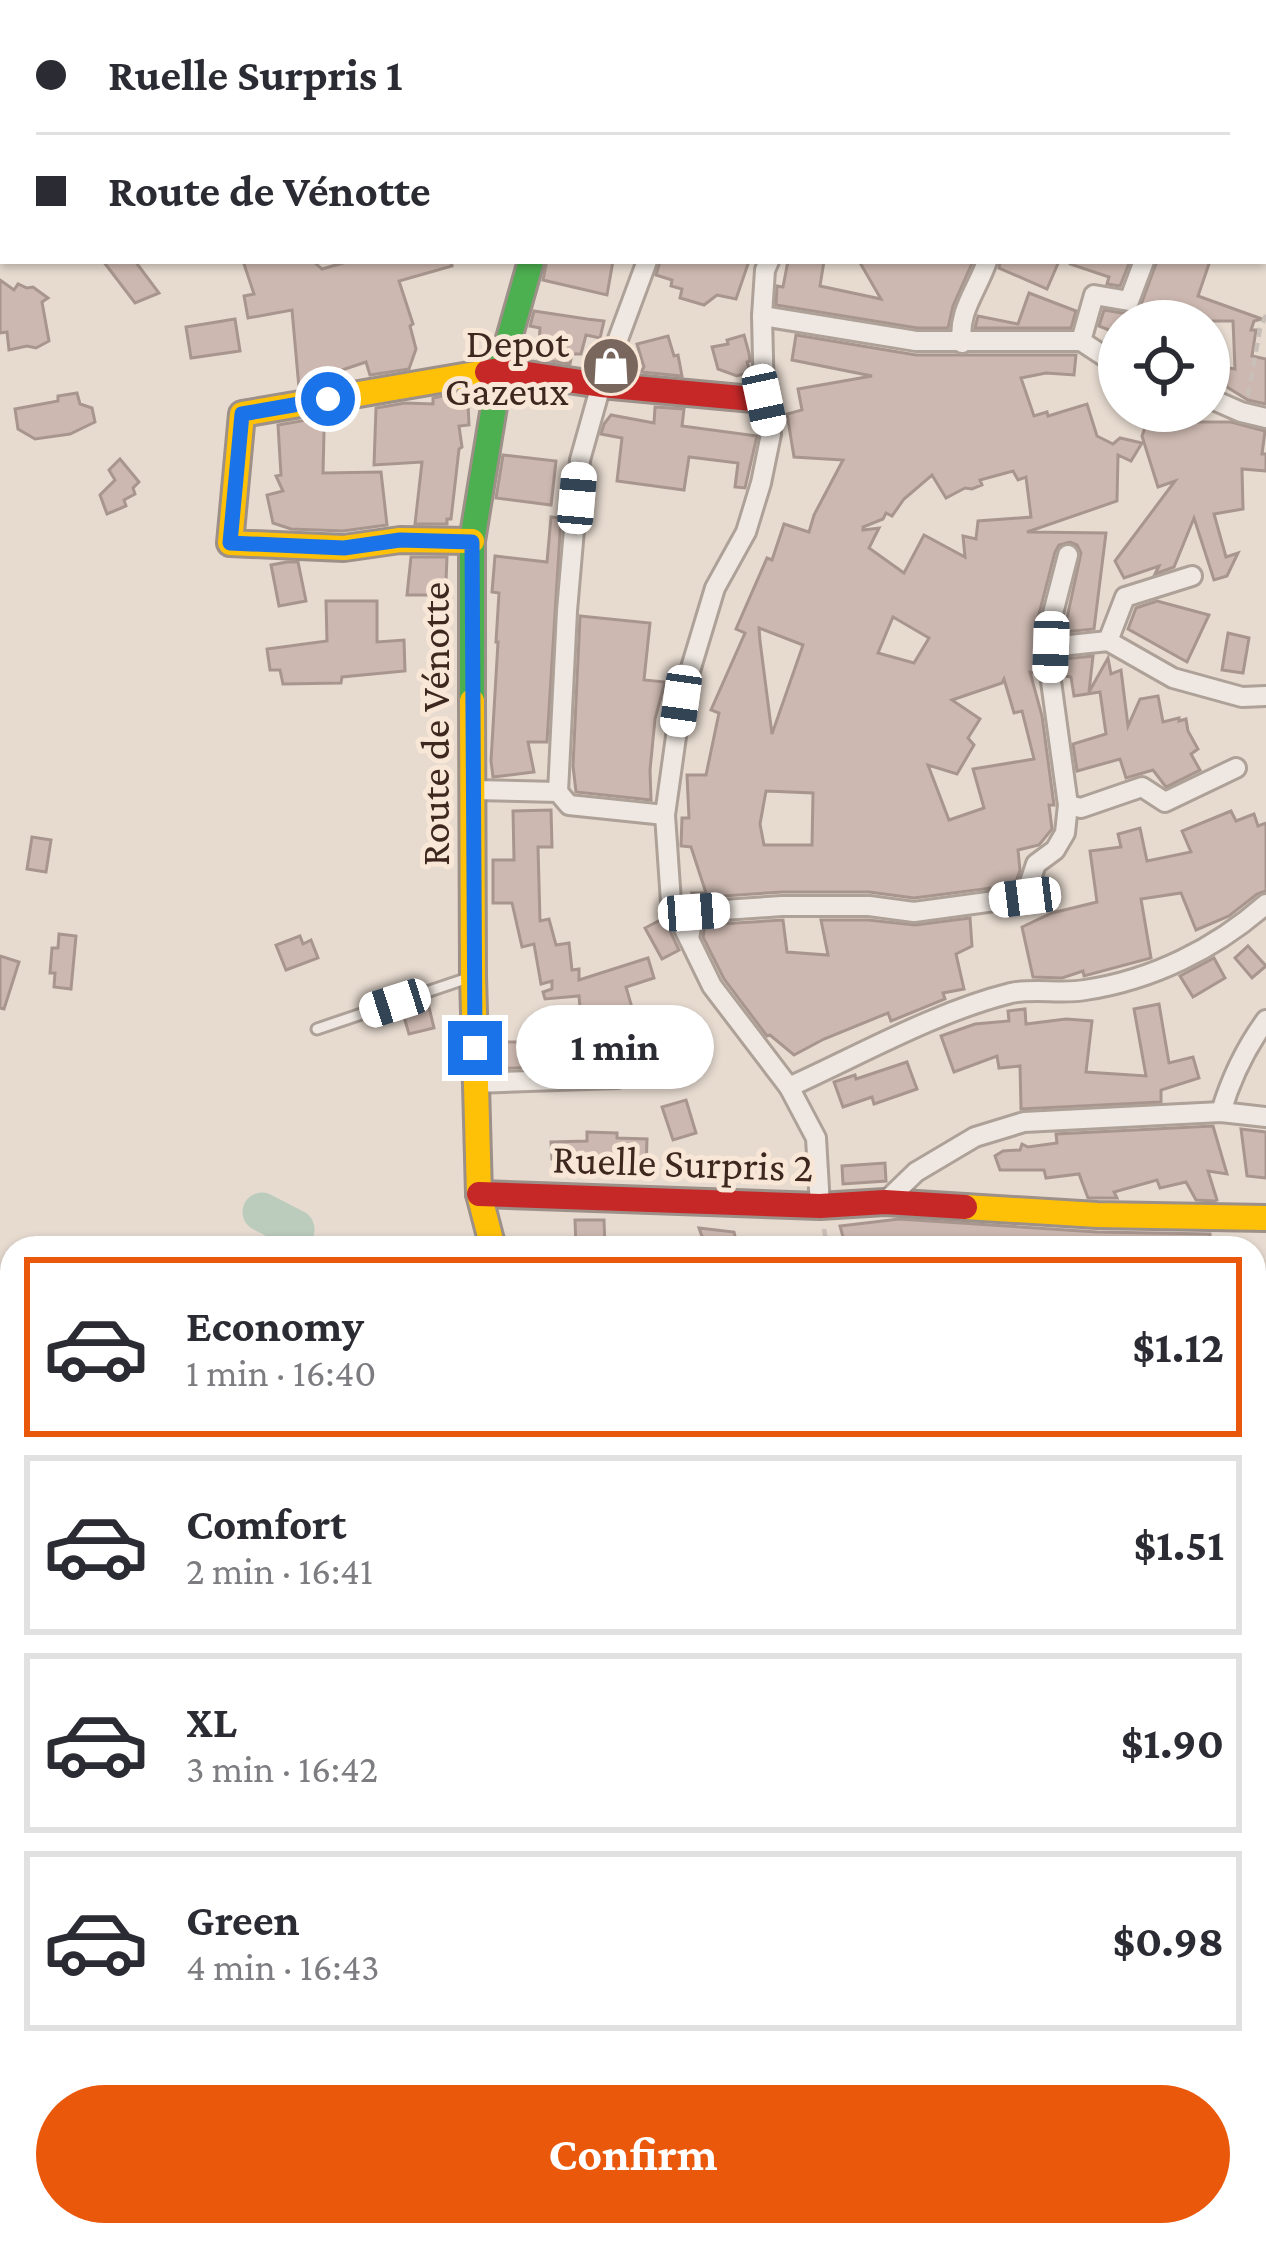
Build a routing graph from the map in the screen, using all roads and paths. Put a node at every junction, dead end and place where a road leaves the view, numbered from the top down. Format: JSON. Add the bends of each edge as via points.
{"nodes":[{"id":1,"x":530,"y":264,"type":"edge"},
{"id":2,"x":646,"y":264,"type":"edge"},
{"id":3,"x":768,"y":264,"type":"edge"},
{"id":4,"x":986,"y":264,"type":"edge"},
{"id":5,"x":1143,"y":264,"type":"edge"},
{"id":6,"x":1266,"y":315,"type":"edge"},
{"id":7,"x":762,"y":316,"type":"junction"},
{"id":8,"x":1081,"y":341,"type":"junction"},
{"id":9,"x":962,"y":343,"type":"junction"},
{"id":10,"x":1098,"y":353,"type":"edge"},
{"id":11,"x":500,"y":370,"type":"junction"},
{"id":12,"x":601,"y":385,"type":"junction"},
{"id":13,"x":764,"y":400,"type":"junction"},
{"id":14,"x":1230,"y":407,"type":"edge"},
{"id":15,"x":1244,"y":413,"type":"junction"},
{"id":16,"x":1266,"y":418,"type":"edge"},
{"id":17,"x":472,"y":542,"type":"junction"},
{"id":18,"x":1068,"y":555,"type":"dead end"},
{"id":19,"x":1192,"y":576,"type":"dead end"},
{"id":20,"x":1108,"y":641,"type":"junction"},
{"id":21,"x":1051,"y":647,"type":"junction"},
{"id":22,"x":1266,"y":696,"type":"edge"},
{"id":23,"x":1237,"y":768,"type":"dead end"},
{"id":24,"x":473,"y":790,"type":"junction"},
{"id":25,"x":558,"y":792,"type":"junction"},
{"id":26,"x":1068,"y":805,"type":"junction"},
{"id":27,"x":665,"y":815,"type":"junction"},
{"id":28,"x":1266,"y":904,"type":"edge"},
{"id":29,"x":689,"y":938,"type":"junction"},
{"id":30,"x":473,"y":976,"type":"junction"},
{"id":31,"x":1266,"y":1020,"type":"edge"},
{"id":32,"x":316,"y":1029,"type":"dead end"},
{"id":33,"x":616,"y":1078,"type":"dead end"},
{"id":34,"x":476,"y":1083,"type":"junction"},
{"id":35,"x":789,"y":1087,"type":"junction"},
{"id":36,"x":1221,"y":1112,"type":"junction"},
{"id":37,"x":1266,"y":1117,"type":"edge"},
{"id":38,"x":479,"y":1194,"type":"junction"},
{"id":39,"x":885,"y":1202,"type":"junction"},
{"id":40,"x":820,"y":1206,"type":"junction"},
{"id":41,"x":1266,"y":1218,"type":"edge"},
{"id":42,"x":490,"y":1236,"type":"edge"}],
"edges":[{"from":1,"to":11,"type":"street","name":"Route de Vénotte"},
{"from":2,"to":12,"type":"street"},
{"from":3,"to":7,"type":"street"},
{"from":4,"to":9,"type":"street","via":[[964,312]]},
{"from":5,"to":8,"type":"street","via":[[1129,301],[1094,295]]},
{"from":6,"to":15,"type":"path"},
{"from":7,"to":9,"type":"street"},
{"from":7,"to":13,"type":"street"},
{"from":8,"to":9,"type":"street"},
{"from":8,"to":10,"type":"street"},
{"from":11,"to":12,"type":"street"},
{"from":11,"to":17,"type":"street","name":"Route de Vénotte"},
{"from":11,"to":17,"type":"street","via":[[242,414],[230,543]]},
{"from":12,"to":13,"type":"street"},
{"from":12,"to":25,"type":"street","via":[[580,460]]},
{"from":13,"to":27,"type":"street","via":[[772,434],[761,482],[681,701]]},
{"from":14,"to":15,"type":"street"},
{"from":15,"to":16,"type":"street"},
{"from":17,"to":24,"type":"street","name":"Route de Vénotte"},
{"from":18,"to":21,"type":"street"},
{"from":19,"to":20,"type":"street","via":[[1125,597]]},
{"from":20,"to":21,"type":"street"},
{"from":20,"to":22,"type":"street","via":[[1173,678]]},
{"from":21,"to":26,"type":"street"},
{"from":23,"to":26,"type":"street","via":[[1165,802],[1142,787],[1082,808]]},
{"from":24,"to":25,"type":"street"},
{"from":24,"to":30,"type":"street","name":"Route de Vénotte"},
{"from":25,"to":27,"type":"street","via":[[569,806]]},
{"from":26,"to":29,"type":"street","via":[[1065,833],[1036,864],[1025,897],[914,912],[694,912]]},
{"from":27,"to":29,"type":"street","via":[[671,902]]},
{"from":28,"to":35,"type":"street","via":[[1154,974],[1081,991],[1016,992],[963,1008]]},
{"from":29,"to":35,"type":"street","via":[[712,986]]},
{"from":30,"to":32,"type":"lane"},
{"from":30,"to":34,"type":"street","name":"Route de Vénotte"},
{"from":31,"to":36,"type":"street"},
{"from":33,"to":34,"type":"street"},
{"from":34,"to":38,"type":"street","name":"Route de Vénotte"},
{"from":35,"to":40,"type":"street","via":[[816,1138]]},
{"from":36,"to":37,"type":"street"},
{"from":36,"to":39,"type":"street","via":[[1024,1122],[975,1137],[916,1172]]},
{"from":38,"to":40,"type":"street","name":"Ruelle Surpris 2"},
{"from":38,"to":42,"type":"street","name":"Route de Vénotte"},
{"from":39,"to":40,"type":"street","name":"Ruelle Surpris 2"},
{"from":39,"to":41,"type":"street","name":"Ruelle Surpris 2"}]}
